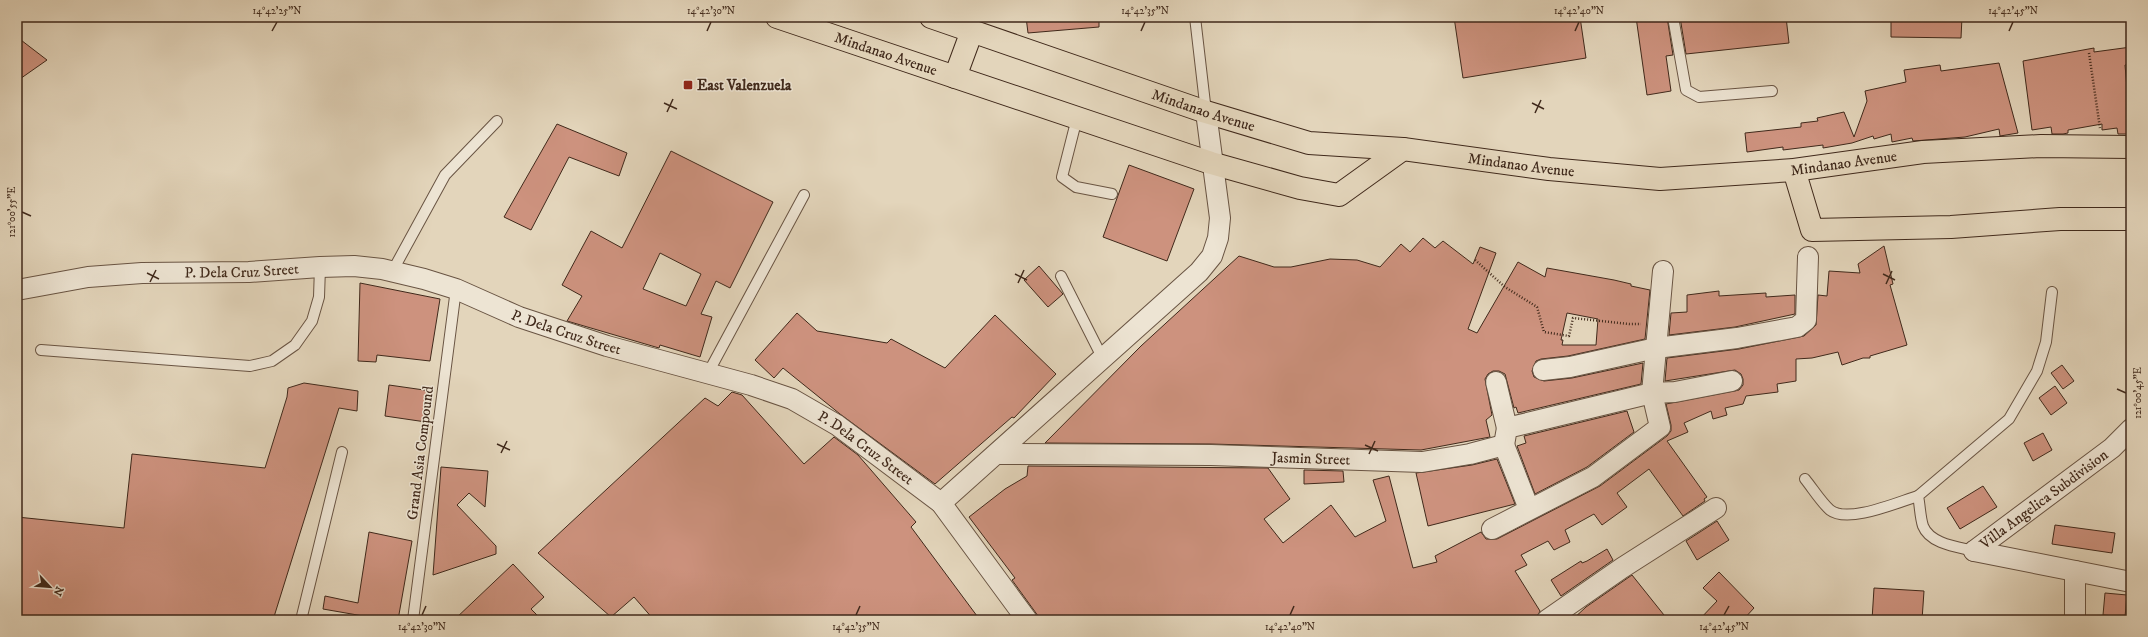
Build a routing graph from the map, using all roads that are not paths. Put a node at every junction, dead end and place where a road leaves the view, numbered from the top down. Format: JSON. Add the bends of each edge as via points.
{"nodes":[{"id":1,"x":777,"y":17,"type":"edge"},
{"id":2,"x":931,"y":17,"type":"edge"},
{"id":3,"x":1195,"y":17,"type":"edge"},
{"id":4,"x":1673,"y":17,"type":"edge"},
{"id":5,"x":972,"y":31,"type":"junction"},
{"id":6,"x":956,"y":77,"type":"junction"},
{"id":7,"x":1772,"y":91,"type":"dead end"},
{"id":8,"x":1206,"y":112,"type":"junction"},
{"id":9,"x":1077,"y":118,"type":"junction"},
{"id":10,"x":497,"y":121,"type":"dead end"},
{"id":11,"x":2131,"y":147,"type":"edge"},
{"id":12,"x":1403,"y":149,"type":"junction"},
{"id":13,"x":1211,"y":164,"type":"junction"},
{"id":14,"x":1794,"y":170,"type":"junction"},
{"id":15,"x":1112,"y":194,"type":"dead end"},
{"id":16,"x":804,"y":195,"type":"dead end"},
{"id":17,"x":2131,"y":219,"type":"edge"},
{"id":18,"x":1808,"y":257,"type":"dead end"},
{"id":19,"x":320,"y":267,"type":"junction"},
{"id":20,"x":1662,"y":271,"type":"dead end"},
{"id":21,"x":392,"y":272,"type":"junction"},
{"id":22,"x":1062,"y":276,"type":"dead end"},
{"id":23,"x":456,"y":289,"type":"junction"},
{"id":24,"x":17,"y":290,"type":"edge"},
{"id":25,"x":2052,"y":292,"type":"dead end"},
{"id":26,"x":1656,"y":348,"type":"junction"},
{"id":27,"x":41,"y":350,"type":"dead end"},
{"id":28,"x":1103,"y":359,"type":"junction"},
{"id":29,"x":1543,"y":370,"type":"dead end"},
{"id":30,"x":708,"y":374,"type":"junction"},
{"id":31,"x":1732,"y":381,"type":"dead end"},
{"id":32,"x":1496,"y":382,"type":"dead end"},
{"id":33,"x":1652,"y":392,"type":"junction"},
{"id":34,"x":2131,"y":429,"type":"edge"},
{"id":35,"x":1505,"y":436,"type":"junction"},
{"id":36,"x":342,"y":452,"type":"dead end"},
{"id":37,"x":998,"y":454,"type":"junction"},
{"id":38,"x":1805,"y":479,"type":"dead end"},
{"id":39,"x":1918,"y":496,"type":"junction"},
{"id":40,"x":941,"y":503,"type":"junction"},
{"id":41,"x":1716,"y":508,"type":"dead end"},
{"id":42,"x":1530,"y":509,"type":"junction"},
{"id":43,"x":1492,"y":529,"type":"dead end"},
{"id":44,"x":1974,"y":551,"type":"junction"},
{"id":45,"x":2075,"y":571,"type":"junction"},
{"id":46,"x":2131,"y":582,"type":"edge"},
{"id":47,"x":304,"y":620,"type":"edge"},
{"id":48,"x":414,"y":620,"type":"edge"},
{"id":49,"x":1027,"y":620,"type":"edge"},
{"id":50,"x":1547,"y":620,"type":"edge"},
{"id":51,"x":2075,"y":620,"type":"edge"}],
"edges":[{"from":1,"to":6,"type":"main road","name":"Mindanao Avenue"},
{"from":2,"to":5,"type":"main road","name":"Mindanao Avenue"},
{"from":3,"to":8,"type":"lane"},
{"from":4,"to":7,"type":"lane","via":[[1686,90],[1699,96]]},
{"from":5,"to":6,"type":"main road"},
{"from":5,"to":8,"type":"main road","name":"Mindanao Avenue"},
{"from":6,"to":9,"type":"main road","name":"Mindanao Avenue"},
{"from":8,"to":12,"type":"main road","name":"Mindanao Avenue","via":[[1309,143]]},
{"from":8,"to":13,"type":"street"},
{"from":9,"to":13,"type":"main road","name":"Mindanao Avenue"},
{"from":9,"to":15,"type":"lane","via":[[1062,177],[1076,187]]},
{"from":10,"to":21,"type":"lane","via":[[445,175]]},
{"from":11,"to":14,"type":"main road","name":"Mindanao Avenue","via":[[2041,146],[1923,152]]},
{"from":12,"to":13,"type":"main road","name":"Mindanao Avenue","via":[[1339,195],[1300,188]]},
{"from":12,"to":14,"type":"main road","name":"Mindanao Avenue","via":[[1549,169],[1660,179]]},
{"from":13,"to":28,"type":"street","via":[[1220,218],[1218,238],[1212,256],[1200,272]]},
{"from":14,"to":17,"type":"main road","via":[[1812,230],[1952,227],[2064,218]]},
{"from":16,"to":30,"type":"lane"},
{"from":18,"to":26,"type":"street","via":[[1806,320],[1797,326],[1737,338]]},
{"from":19,"to":21,"type":"street","name":"P. Dela Cruz Street","via":[[354,266]]},
{"from":19,"to":24,"type":"street","name":"P. Dela Cruz Street","via":[[88,277]]},
{"from":19,"to":27,"type":"lane","via":[[319,298],[312,321],[295,344],[272,361],[250,366]]},
{"from":20,"to":26,"type":"street"},
{"from":21,"to":23,"type":"street","name":"P. Dela Cruz Street"},
{"from":22,"to":28,"type":"lane"},
{"from":23,"to":30,"type":"street","name":"P. Dela Cruz Street","via":[[519,317],[607,346]]},
{"from":23,"to":48,"type":"lane","name":"Grand Asia Compound"},
{"from":25,"to":39,"type":"lane","via":[[2046,342],[2037,371],[2009,419]]},
{"from":26,"to":29,"type":"street","via":[[1570,367]]},
{"from":26,"to":33,"type":"street"},
{"from":28,"to":37,"type":"street"},
{"from":30,"to":40,"type":"street","name":"P. Dela Cruz Street","via":[[792,399],[837,425]]},
{"from":31,"to":33,"type":"street","name":"Jasmin Street","via":[[1675,392]]},
{"from":32,"to":35,"type":"street"},
{"from":33,"to":35,"type":"street","name":"Jasmin Street"},
{"from":33,"to":42,"type":"street","via":[[1660,427],[1593,477]]},
{"from":34,"to":44,"type":"street","name":"Villa Angelica Subdivision","via":[[2100,458]]},
{"from":35,"to":37,"type":"street","name":"Jasmin Street","via":[[1470,454],[1422,462],[1211,455]]},
{"from":35,"to":42,"type":"street"},
{"from":36,"to":47,"type":"lane","via":[[302,616]]},
{"from":37,"to":40,"type":"street"},
{"from":38,"to":39,"type":"lane","via":[[1830,510],[1845,516]]},
{"from":39,"to":44,"type":"lane","name":"Villa Angelica Subdivision","via":[[1923,527],[1930,536],[1940,542]]},
{"from":40,"to":49,"type":"street","name":"P. Dela Cruz Street"},
{"from":41,"to":50,"type":"street"},
{"from":42,"to":43,"type":"street"},
{"from":44,"to":45,"type":"street","name":"Villa Angelica Subdivision"},
{"from":45,"to":46,"type":"street","name":"Villa Angelica Subdivision"},
{"from":45,"to":51,"type":"street"}]}
